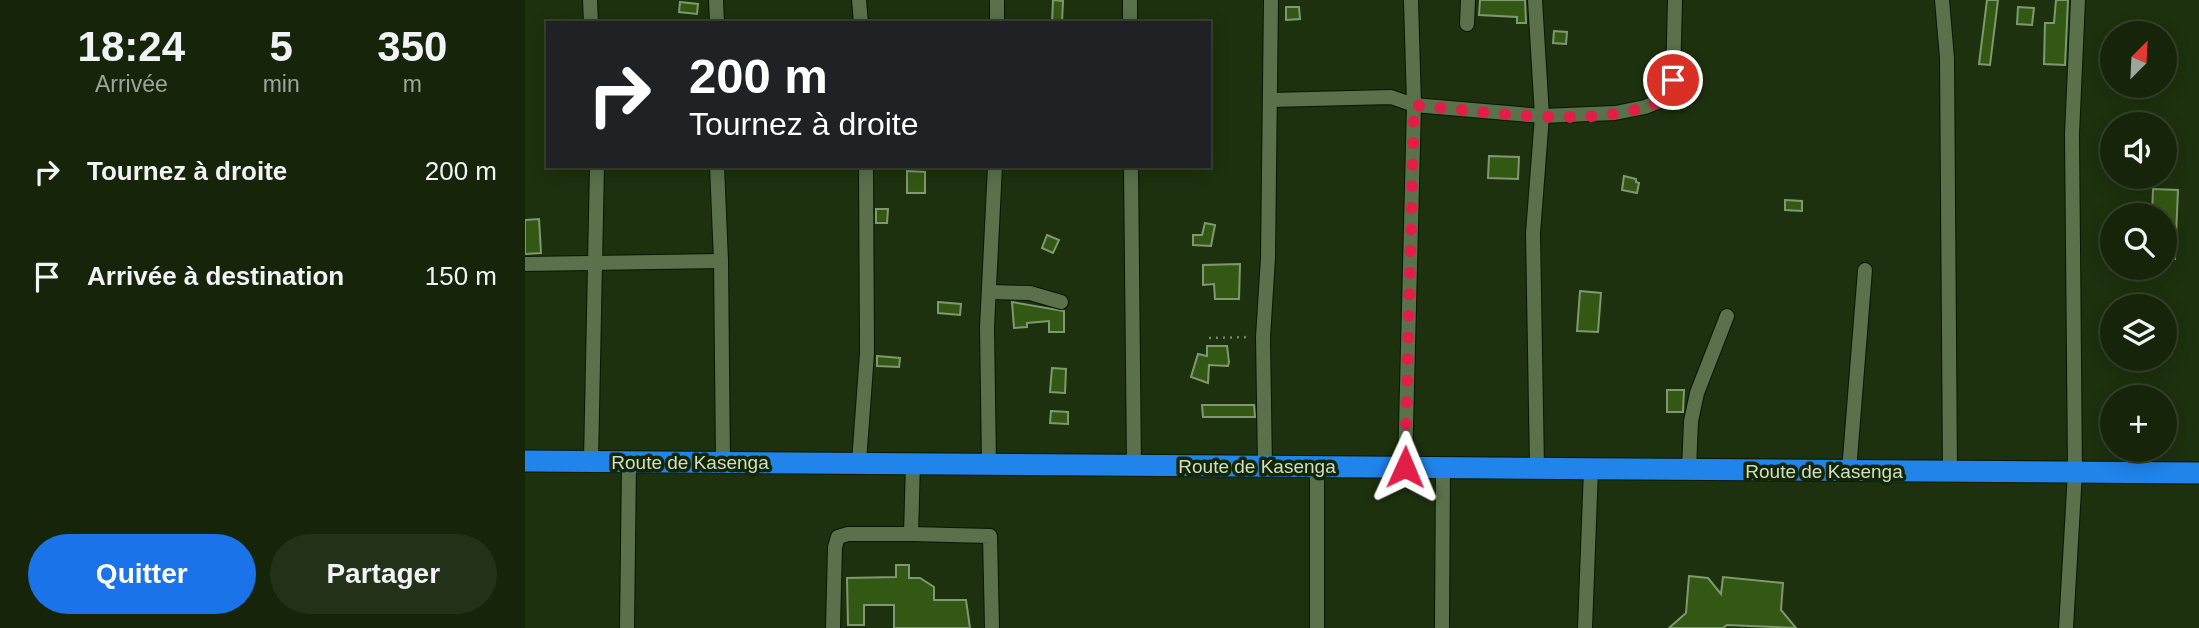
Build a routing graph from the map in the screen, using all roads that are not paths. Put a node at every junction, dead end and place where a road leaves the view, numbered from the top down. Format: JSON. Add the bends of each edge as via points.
{"nodes":[{"id":1,"x":590,"y":0,"type":"edge"},
{"id":2,"x":716,"y":0,"type":"edge"},
{"id":3,"x":859,"y":0,"type":"edge"},
{"id":4,"x":997,"y":0,"type":"edge"},
{"id":5,"x":1130,"y":0,"type":"edge"},
{"id":6,"x":1271,"y":0,"type":"edge"},
{"id":7,"x":1411,"y":0,"type":"edge"},
{"id":8,"x":1468,"y":0,"type":"edge"},
{"id":9,"x":1535,"y":0,"type":"edge"},
{"id":10,"x":1675,"y":0,"type":"edge"},
{"id":11,"x":1942,"y":0,"type":"edge"},
{"id":12,"x":2078,"y":0,"type":"edge"},
{"id":13,"x":591,"y":21,"type":"edge"},
{"id":14,"x":717,"y":21,"type":"edge"},
{"id":15,"x":861,"y":21,"type":"edge"},
{"id":16,"x":997,"y":21,"type":"edge"},
{"id":17,"x":1130,"y":21,"type":"edge"},
{"id":18,"x":1467,"y":24,"type":"dead end"},
{"id":19,"x":1271,"y":100,"type":"junction"},
{"id":20,"x":1414,"y":105,"type":"junction"},
{"id":21,"x":1542,"y":116,"type":"junction"},
{"id":22,"x":597,"y":168,"type":"edge"},
{"id":23,"x":717,"y":168,"type":"edge"},
{"id":24,"x":866,"y":168,"type":"edge"},
{"id":25,"x":995,"y":168,"type":"edge"},
{"id":26,"x":1131,"y":168,"type":"edge"},
{"id":27,"x":595,"y":261,"type":"junction"},
{"id":28,"x":722,"y":261,"type":"junction"},
{"id":29,"x":525,"y":264,"type":"edge"},
{"id":30,"x":1865,"y":270,"type":"dead end"},
{"id":31,"x":991,"y":292,"type":"junction"},
{"id":32,"x":1061,"y":302,"type":"dead end"},
{"id":33,"x":1727,"y":316,"type":"dead end"},
{"id":34,"x":525,"y":461,"type":"edge"},
{"id":35,"x":591,"y":461,"type":"junction"},
{"id":36,"x":859,"y":462,"type":"junction"},
{"id":37,"x":629,"y":463,"type":"junction"},
{"id":38,"x":723,"y":463,"type":"junction"},
{"id":39,"x":913,"y":463,"type":"junction"},
{"id":40,"x":989,"y":464,"type":"junction"},
{"id":41,"x":1134,"y":466,"type":"junction"},
{"id":42,"x":1265,"y":467,"type":"junction"},
{"id":43,"x":1317,"y":467,"type":"junction"},
{"id":44,"x":1405,"y":467,"type":"junction"},
{"id":45,"x":1443,"y":467,"type":"junction"},
{"id":46,"x":1537,"y":468,"type":"junction"},
{"id":47,"x":1591,"y":469,"type":"junction"},
{"id":48,"x":1689,"y":470,"type":"junction"},
{"id":49,"x":1849,"y":471,"type":"junction"},
{"id":50,"x":1950,"y":472,"type":"junction"},
{"id":51,"x":2075,"y":472,"type":"junction"},
{"id":52,"x":2199,"y":473,"type":"edge"},
{"id":53,"x":911,"y":534,"type":"junction"},
{"id":54,"x":627,"y":628,"type":"edge"},
{"id":55,"x":833,"y":628,"type":"edge"},
{"id":56,"x":992,"y":628,"type":"edge"},
{"id":57,"x":1317,"y":628,"type":"edge"},
{"id":58,"x":1442,"y":628,"type":"edge"},
{"id":59,"x":1585,"y":628,"type":"edge"},
{"id":60,"x":2066,"y":628,"type":"edge"}],
"edges":[{"from":1,"to":13,"type":"street"},
{"from":2,"to":14,"type":"street"},
{"from":3,"to":15,"type":"street"},
{"from":4,"to":16,"type":"street"},
{"from":5,"to":17,"type":"street"},
{"from":6,"to":19,"type":"street"},
{"from":7,"to":20,"type":"street"},
{"from":8,"to":18,"type":"street"},
{"from":9,"to":21,"type":"street"},
{"from":10,"to":21,"type":"street","via":[[1673,80],[1665,99],[1615,113]]},
{"from":11,"to":50,"type":"street","via":[[1947,58]]},
{"from":12,"to":51,"type":"street","via":[[2072,134]]},
{"from":19,"to":20,"type":"street","via":[[1391,97]]},
{"from":19,"to":42,"type":"street","via":[[1263,337]]},
{"from":20,"to":21,"type":"street"},
{"from":20,"to":44,"type":"street"},
{"from":21,"to":46,"type":"street","via":[[1533,233]]},
{"from":22,"to":27,"type":"street"},
{"from":23,"to":28,"type":"street"},
{"from":24,"to":36,"type":"street","via":[[867,353]]},
{"from":25,"to":31,"type":"street"},
{"from":26,"to":41,"type":"street"},
{"from":27,"to":28,"type":"street"},
{"from":27,"to":29,"type":"street"},
{"from":27,"to":35,"type":"street"},
{"from":28,"to":38,"type":"street"},
{"from":30,"to":49,"type":"street"},
{"from":31,"to":32,"type":"street","via":[[1030,293]]},
{"from":31,"to":40,"type":"street"},
{"from":33,"to":48,"type":"street","via":[[1697,393]]},
{"from":34,"to":35,"type":"highway","name":"Route de Kasenga"},
{"from":35,"to":37,"type":"highway","name":"Route de Kasenga"},
{"from":36,"to":38,"type":"highway","name":"Route de Kasenga"},
{"from":36,"to":39,"type":"highway","name":"Route de Kasenga"},
{"from":37,"to":38,"type":"highway","name":"Route de Kasenga"},
{"from":37,"to":54,"type":"street"},
{"from":39,"to":40,"type":"highway","name":"Route de Kasenga"},
{"from":39,"to":53,"type":"street"},
{"from":40,"to":41,"type":"highway","name":"Route de Kasenga"},
{"from":41,"to":42,"type":"highway","name":"Route de Kasenga"},
{"from":42,"to":43,"type":"highway","name":"Route de Kasenga"},
{"from":43,"to":44,"type":"highway","name":"Route de Kasenga"},
{"from":43,"to":57,"type":"street"},
{"from":44,"to":45,"type":"highway","name":"Route de Kasenga"},
{"from":45,"to":46,"type":"highway","name":"Route de Kasenga"},
{"from":45,"to":58,"type":"street"},
{"from":46,"to":47,"type":"highway","name":"Route de Kasenga"},
{"from":47,"to":48,"type":"highway","name":"Route de Kasenga"},
{"from":47,"to":59,"type":"street"},
{"from":48,"to":49,"type":"highway","name":"Route de Kasenga"},
{"from":49,"to":50,"type":"highway","name":"Route de Kasenga"},
{"from":50,"to":51,"type":"highway","name":"Route de Kasenga"},
{"from":51,"to":52,"type":"highway","name":"Route de Kasenga"},
{"from":51,"to":60,"type":"street"},
{"from":53,"to":55,"type":"street","via":[[838,537]]},
{"from":53,"to":56,"type":"street","via":[[990,536]]}]}
